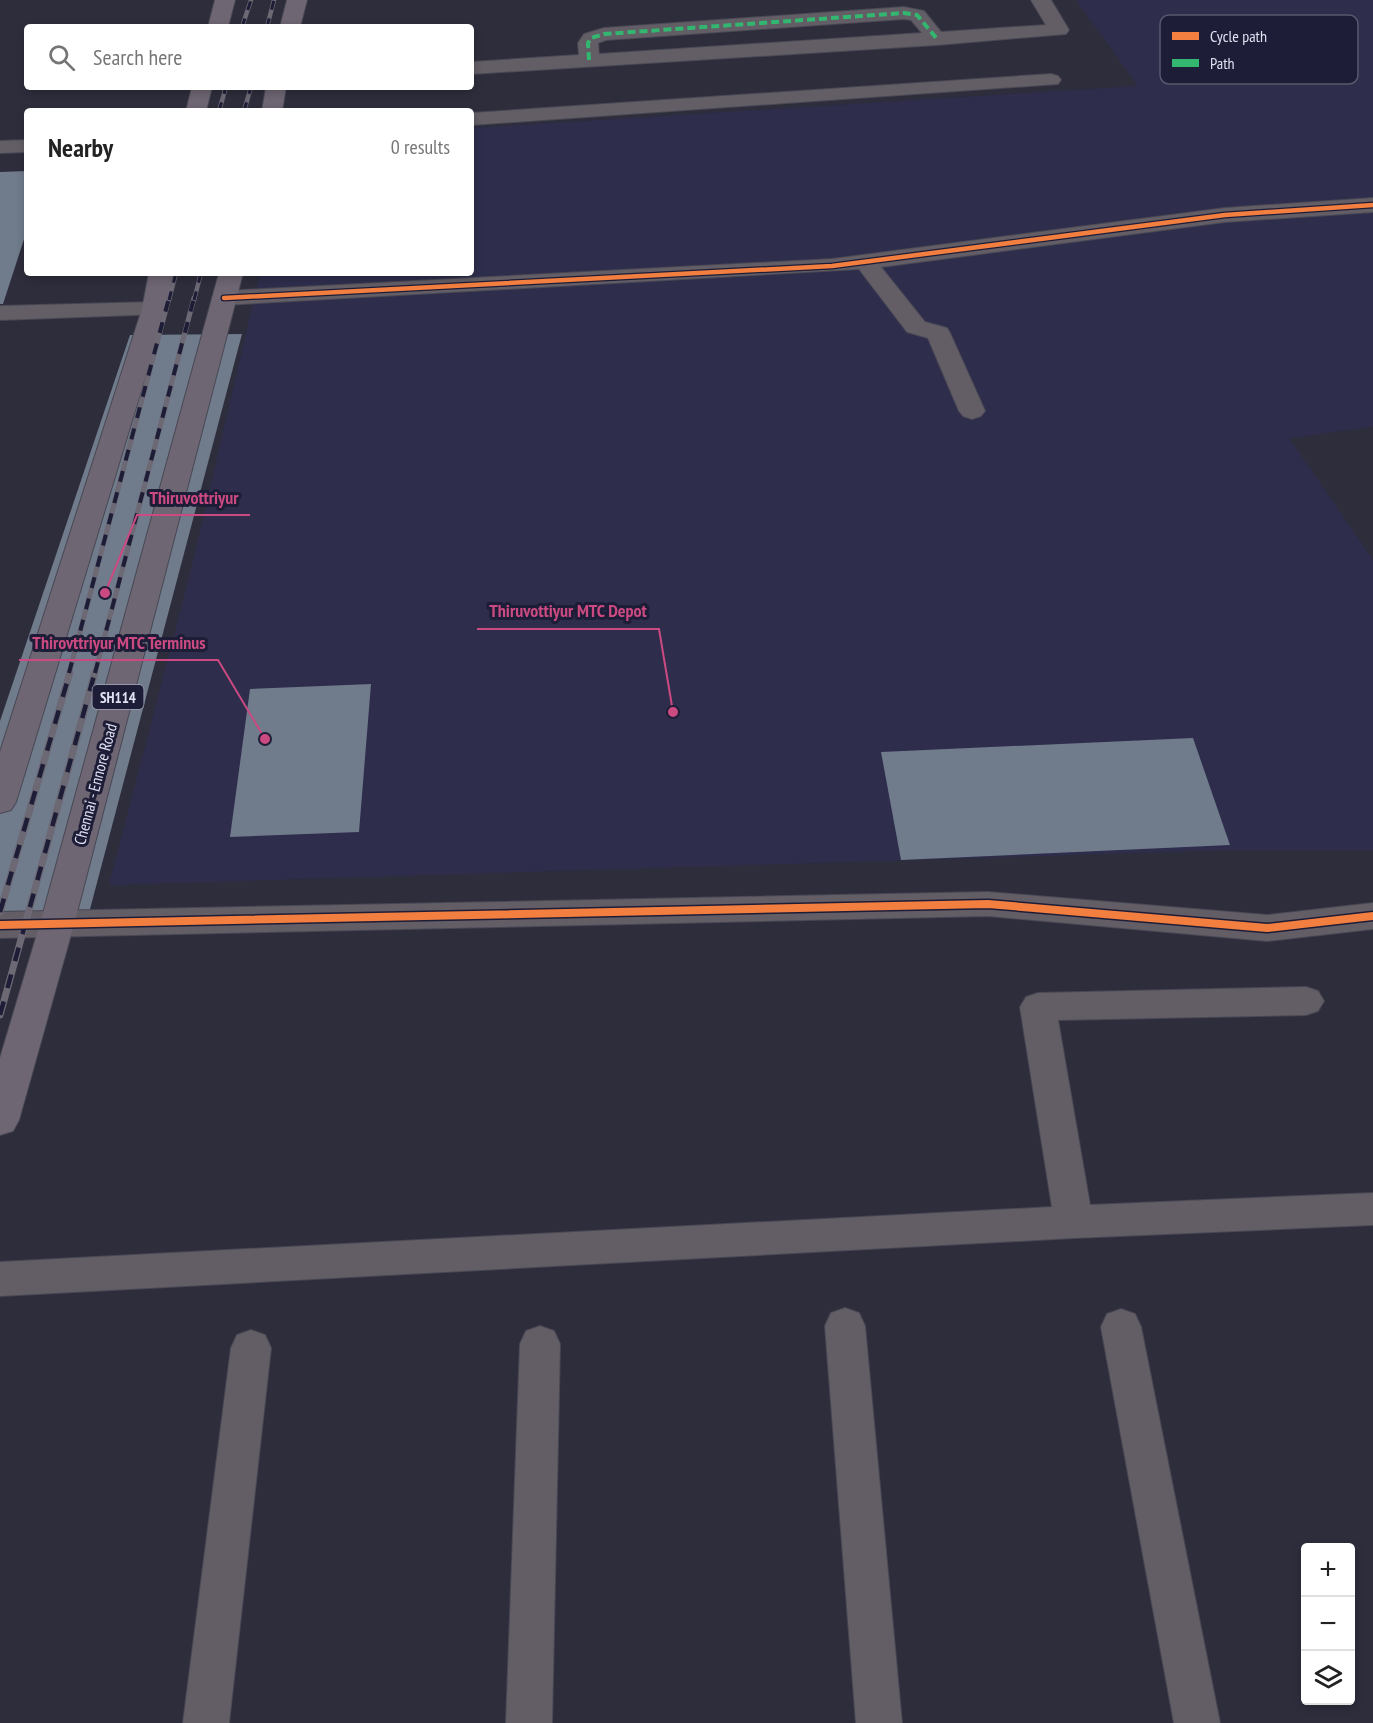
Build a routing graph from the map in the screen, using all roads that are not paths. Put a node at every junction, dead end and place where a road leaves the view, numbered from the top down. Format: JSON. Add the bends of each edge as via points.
{"nodes":[{"id":1,"x":225,"y":0,"type":"edge"},
{"id":2,"x":297,"y":0,"type":"edge"},
{"id":3,"x":1041,"y":0,"type":"edge"},
{"id":4,"x":219,"y":24,"type":"edge"},
{"id":5,"x":291,"y":24,"type":"edge"},
{"id":6,"x":937,"y":39,"type":"junction"},
{"id":7,"x":589,"y":60,"type":"junction"},
{"id":8,"x":474,"y":68,"type":"edge"},
{"id":9,"x":1051,"y":80,"type":"dead end"},
{"id":10,"x":201,"y":90,"type":"edge"},
{"id":11,"x":276,"y":90,"type":"edge"},
{"id":12,"x":197,"y":108,"type":"edge"},
{"id":13,"x":272,"y":108,"type":"edge"},
{"id":14,"x":474,"y":119,"type":"edge"},
{"id":15,"x":24,"y":146,"type":"edge"},
{"id":16,"x":0,"y":147,"type":"edge"},
{"id":17,"x":1373,"y":205,"type":"edge"},
{"id":18,"x":865,"y":261,"type":"junction"},
{"id":19,"x":160,"y":276,"type":"edge"},
{"id":20,"x":227,"y":285,"type":"edge"},
{"id":21,"x":154,"y":309,"type":"junction"},
{"id":22,"x":0,"y":313,"type":"edge"},
{"id":23,"x":972,"y":411,"type":"dead end"},
{"id":24,"x":7,"y":761,"type":"edge"},
{"id":25,"x":0,"y":802,"type":"edge"},
{"id":26,"x":1373,"y":916,"type":"edge"},
{"id":27,"x":57,"y":924,"type":"junction"},
{"id":28,"x":0,"y":925,"type":"edge"},
{"id":29,"x":1306,"y":1001,"type":"dead end"},
{"id":30,"x":0,"y":1120,"type":"edge"},
{"id":31,"x":1373,"y":1209,"type":"edge"},
{"id":32,"x":1074,"y":1222,"type":"junction"},
{"id":33,"x":0,"y":1279,"type":"edge"},
{"id":34,"x":845,"y":1326,"type":"dead end"},
{"id":35,"x":1121,"y":1327,"type":"dead end"},
{"id":36,"x":540,"y":1344,"type":"dead end"},
{"id":37,"x":251,"y":1348,"type":"dead end"},
{"id":38,"x":206,"y":1723,"type":"edge"},
{"id":39,"x":529,"y":1723,"type":"edge"},
{"id":40,"x":879,"y":1723,"type":"edge"},
{"id":41,"x":1197,"y":1723,"type":"edge"}],
"edges":[{"from":1,"to":4,"type":"main road"},
{"from":2,"to":5,"type":"main road"},
{"from":3,"to":6,"type":"street","via":[[1059,30]]},
{"from":6,"to":7,"type":"street"},
{"from":6,"to":7,"type":"street","via":[[917,15],[904,13],[604,34],[588,43]]},
{"from":7,"to":8,"type":"street"},
{"from":9,"to":14,"type":"street"},
{"from":10,"to":12,"type":"main road"},
{"from":11,"to":13,"type":"main road"},
{"from":15,"to":16,"type":"street"},
{"from":17,"to":18,"type":"street","via":[[1225,215]]},
{"from":18,"to":20,"type":"street","via":[[832,266]]},
{"from":18,"to":23,"type":"street","via":[[916,327],[938,333]]},
{"from":19,"to":21,"type":"main road"},
{"from":20,"to":27,"type":"main road","name":"Chennai - Ennore Road","number":"SH114"},
{"from":21,"to":22,"type":"street"},
{"from":21,"to":24,"type":"main road"},
{"from":24,"to":25,"type":"main road"},
{"from":26,"to":27,"type":"street","via":[[1267,928],[988,904]]},
{"from":27,"to":28,"type":"street"},
{"from":27,"to":30,"type":"main road","name":"Chennai - Ennore Road","number":"SH114"},
{"from":29,"to":32,"type":"street","via":[[1038,1007]]},
{"from":31,"to":32,"type":"street"},
{"from":32,"to":33,"type":"street"},
{"from":34,"to":40,"type":"street"},
{"from":35,"to":41,"type":"street"},
{"from":36,"to":39,"type":"street"},
{"from":37,"to":38,"type":"street"}]}
